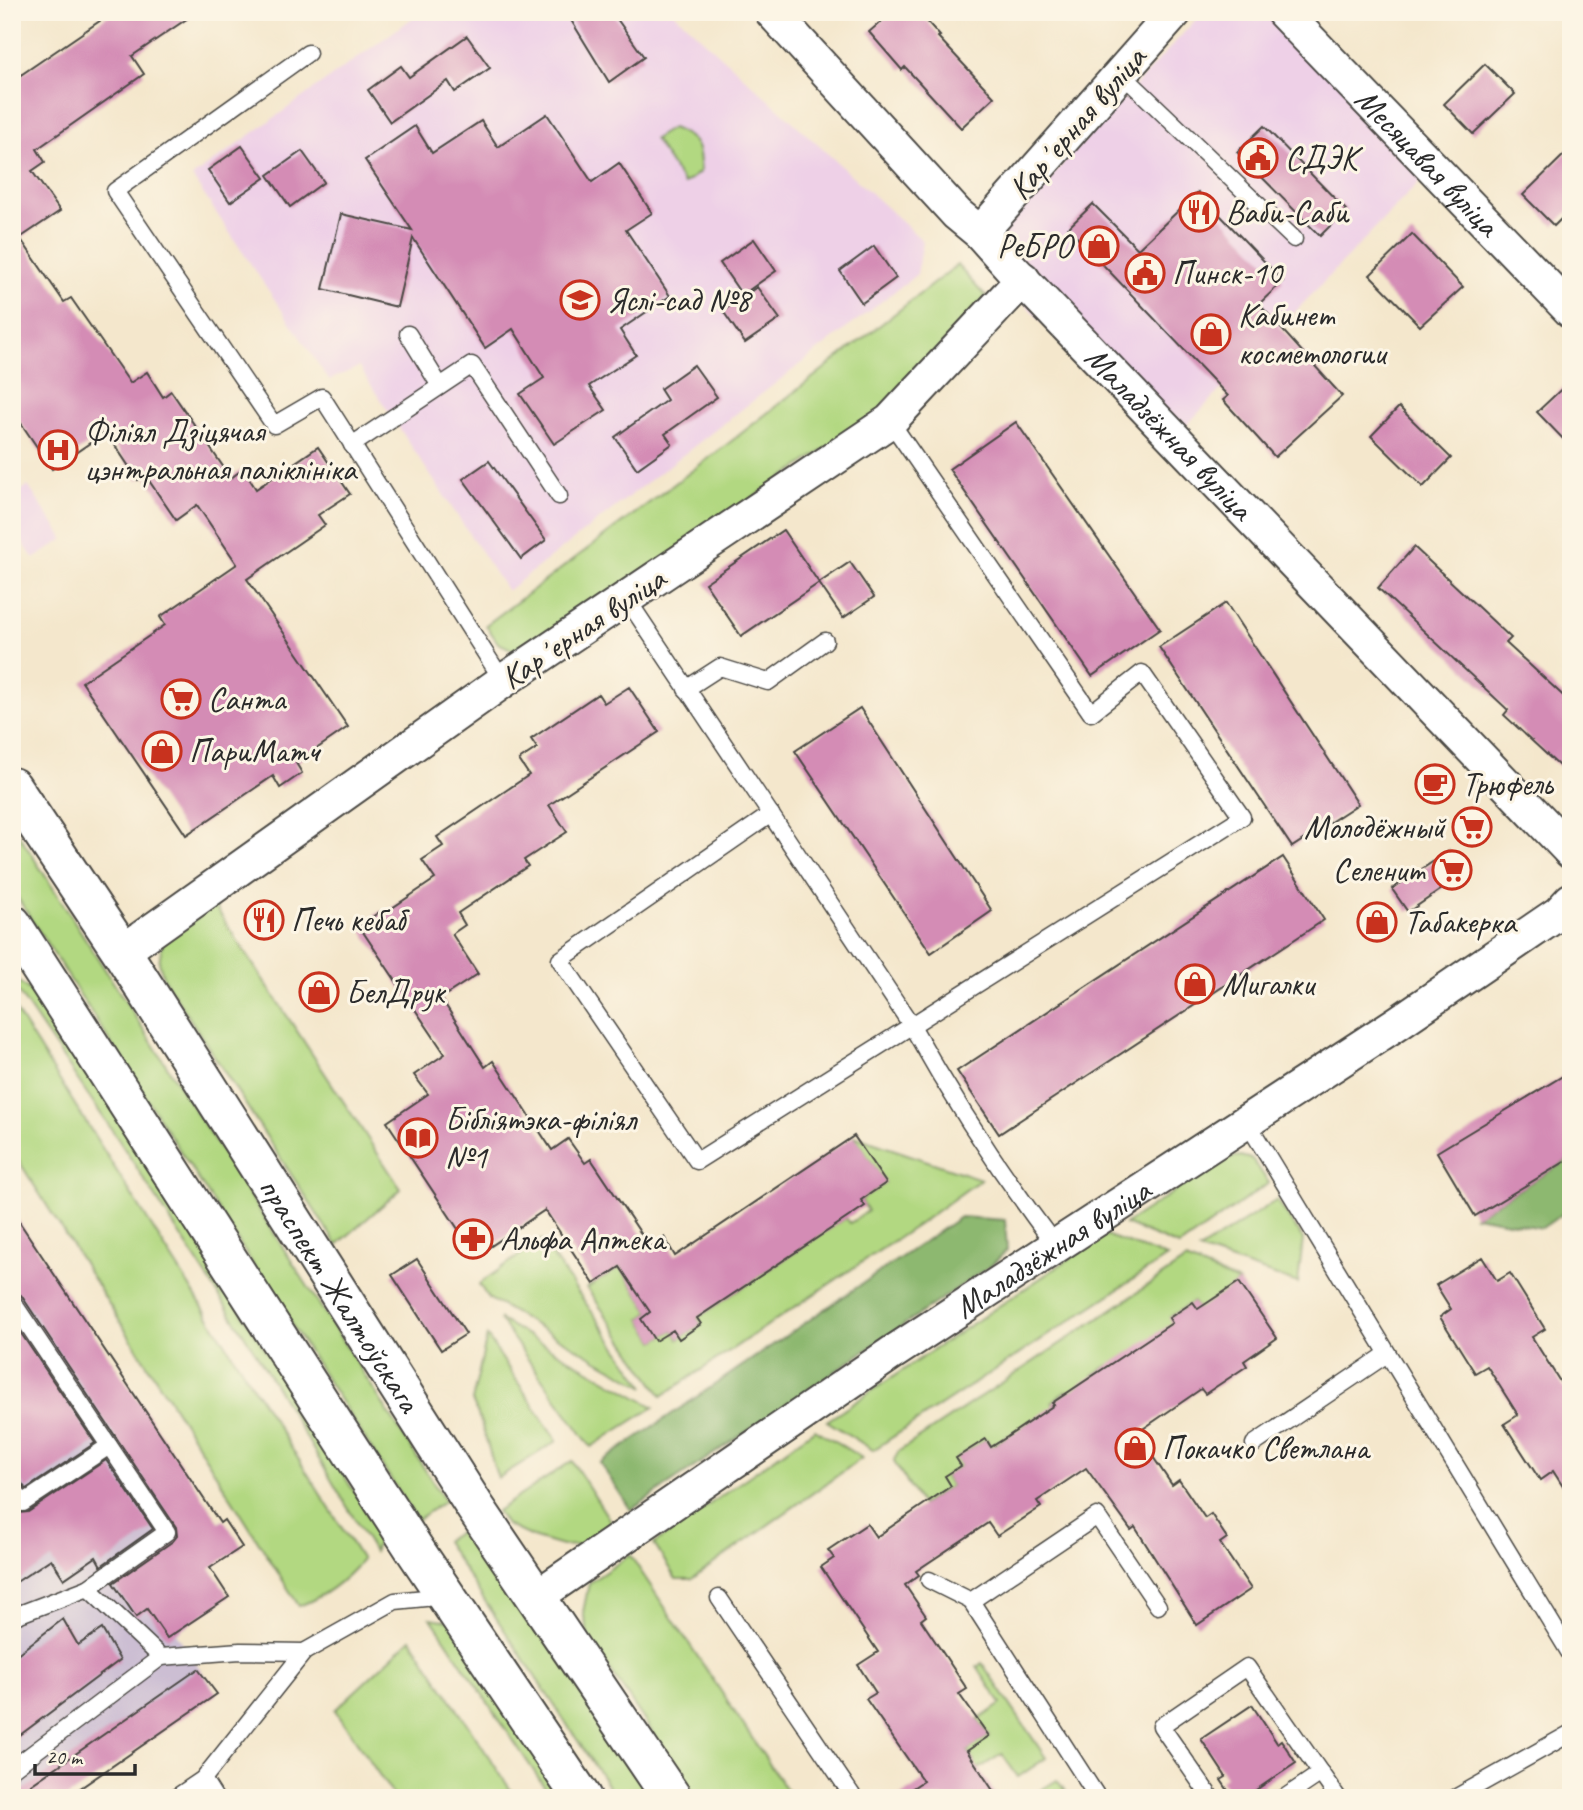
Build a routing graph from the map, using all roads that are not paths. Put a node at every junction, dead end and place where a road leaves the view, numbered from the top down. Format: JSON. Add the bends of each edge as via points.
{"nodes":[{"id":1,"x":772,"y":12,"type":"edge"},
{"id":2,"x":1175,"y":12,"type":"edge"},
{"id":3,"x":1283,"y":12,"type":"edge"},
{"id":4,"x":308,"y":53,"type":"dead end"},
{"id":5,"x":1121,"y":73,"type":"junction"},
{"id":6,"x":980,"y":233,"type":"junction"},
{"id":7,"x":1294,"y":239,"type":"dead end"},
{"id":8,"x":1023,"y":279,"type":"junction"},
{"id":9,"x":1571,"y":312,"type":"edge"},
{"id":10,"x":408,"y":334,"type":"dead end"},
{"id":11,"x":440,"y":386,"type":"junction"},
{"id":12,"x":890,"y":421,"type":"junction"},
{"id":13,"x":352,"y":445,"type":"junction"},
{"id":14,"x":559,"y":496,"type":"dead end"},
{"id":15,"x":627,"y":599,"type":"junction"},
{"id":16,"x":825,"y":641,"type":"dead end"},
{"id":17,"x":503,"y":681,"type":"junction"},
{"id":18,"x":687,"y":689,"type":"junction"},
{"id":19,"x":12,"y":787,"type":"edge"},
{"id":20,"x":771,"y":814,"type":"junction"},
{"id":21,"x":1571,"y":852,"type":"edge"},
{"id":22,"x":1571,"y":900,"type":"edge"},
{"id":23,"x":12,"y":924,"type":"edge"},
{"id":24,"x":122,"y":952,"type":"junction"},
{"id":25,"x":912,"y":1026,"type":"junction"},
{"id":26,"x":1247,"y":1122,"type":"junction"},
{"id":27,"x":1055,"y":1245,"type":"junction"},
{"id":28,"x":12,"y":1301,"type":"edge"},
{"id":29,"x":1387,"y":1354,"type":"junction"},
{"id":30,"x":1254,"y":1444,"type":"dead end"},
{"id":31,"x":109,"y":1446,"type":"junction"},
{"id":32,"x":12,"y":1487,"type":"edge"},
{"id":33,"x":929,"y":1580,"type":"dead end"},
{"id":34,"x":88,"y":1588,"type":"junction"},
{"id":35,"x":447,"y":1596,"type":"junction"},
{"id":36,"x":536,"y":1597,"type":"junction"},
{"id":37,"x":719,"y":1598,"type":"dead end"},
{"id":38,"x":971,"y":1601,"type":"junction"},
{"id":39,"x":1158,"y":1606,"type":"dead end"},
{"id":40,"x":12,"y":1617,"type":"edge"},
{"id":41,"x":304,"y":1652,"type":"junction"},
{"id":42,"x":1571,"y":1655,"type":"edge"},
{"id":43,"x":160,"y":1657,"type":"junction"},
{"id":44,"x":1571,"y":1733,"type":"edge"},
{"id":45,"x":12,"y":1769,"type":"edge"},
{"id":46,"x":1321,"y":1773,"type":"junction"},
{"id":47,"x":203,"y":1779,"type":"junction"},
{"id":48,"x":175,"y":1798,"type":"edge"},
{"id":49,"x":215,"y":1798,"type":"edge"},
{"id":50,"x":582,"y":1798,"type":"edge"},
{"id":51,"x":671,"y":1798,"type":"edge"},
{"id":52,"x":854,"y":1798,"type":"edge"},
{"id":53,"x":1098,"y":1798,"type":"edge"},
{"id":54,"x":1211,"y":1798,"type":"edge"},
{"id":55,"x":1283,"y":1798,"type":"edge"},
{"id":56,"x":1338,"y":1798,"type":"edge"},
{"id":57,"x":1455,"y":1798,"type":"edge"}],
"edges":[{"from":1,"to":6,"type":"street","name":"Маладзёжная вуліца","via":[[957,214]]},
{"from":2,"to":5,"type":"street","name":"Карʼерная вуліца"},
{"from":3,"to":9,"type":"street","name":"Месяцавая вуліца"},
{"from":4,"to":13,"type":"lane","via":[[115,191],[275,425],[322,397]]},
{"from":5,"to":6,"type":"street","name":"Карʼерная вуліца"},
{"from":5,"to":7,"type":"lane"},
{"from":6,"to":8,"type":"street","name":"Маладзёжная вуліца"},
{"from":8,"to":12,"type":"street","name":"Карʼерная вуліца"},
{"from":8,"to":21,"type":"street","name":"Маладзёжная вуліца"},
{"from":10,"to":11,"type":"lane"},
{"from":11,"to":13,"type":"lane"},
{"from":11,"to":14,"type":"lane","via":[[472,365]]},
{"from":12,"to":15,"type":"street","name":"Карʼерная вуліца"},
{"from":12,"to":25,"type":"lane","via":[[1090,713],[1142,673],[1242,817]]},
{"from":13,"to":17,"type":"lane"},
{"from":15,"to":17,"type":"street","name":"Карʼерная вуліца"},
{"from":15,"to":18,"type":"lane"},
{"from":16,"to":18,"type":"lane","via":[[768,682],[720,667]]},
{"from":17,"to":24,"type":"street","name":"Карʼерная вуліца"},
{"from":18,"to":20,"type":"lane"},
{"from":19,"to":24,"type":"main road","name":"праспект Жалтоўскага"},
{"from":20,"to":25,"type":"lane"},
{"from":20,"to":25,"type":"lane","via":[[560,960],[697,1161]]},
{"from":22,"to":26,"type":"street","name":"Маладзёжная вуліца","via":[[1559,913]]},
{"from":23,"to":35,"type":"main road"},
{"from":24,"to":36,"type":"main road","name":"праспект Жалтоўскага"},
{"from":25,"to":27,"type":"lane","via":[[1005,1179]]},
{"from":26,"to":27,"type":"street","name":"Маладзёжная вуліца"},
{"from":26,"to":29,"type":"lane"},
{"from":27,"to":36,"type":"street","name":"Маладзёжная вуліца"},
{"from":28,"to":31,"type":"lane"},
{"from":29,"to":30,"type":"lane"},
{"from":29,"to":42,"type":"lane"},
{"from":31,"to":32,"type":"lane","via":[[23,1503]]},
{"from":31,"to":34,"type":"lane","via":[[167,1532]]},
{"from":33,"to":38,"type":"lane"},
{"from":34,"to":40,"type":"lane"},
{"from":34,"to":43,"type":"lane"},
{"from":35,"to":41,"type":"lane","via":[[394,1601]]},
{"from":35,"to":50,"type":"main road"},
{"from":36,"to":51,"type":"main road","name":"праспект Жалтоўскага"},
{"from":37,"to":52,"type":"lane"},
{"from":38,"to":39,"type":"lane","via":[[1097,1516]]},
{"from":38,"to":53,"type":"lane"},
{"from":41,"to":43,"type":"lane"},
{"from":41,"to":47,"type":"lane"},
{"from":43,"to":45,"type":"lane"},
{"from":44,"to":57,"type":"lane"},
{"from":46,"to":54,"type":"lane","via":[[1247,1667],[1161,1726]]},
{"from":46,"to":55,"type":"lane"},
{"from":46,"to":56,"type":"lane"},
{"from":47,"to":48,"type":"lane"},
{"from":47,"to":49,"type":"lane"}]}
